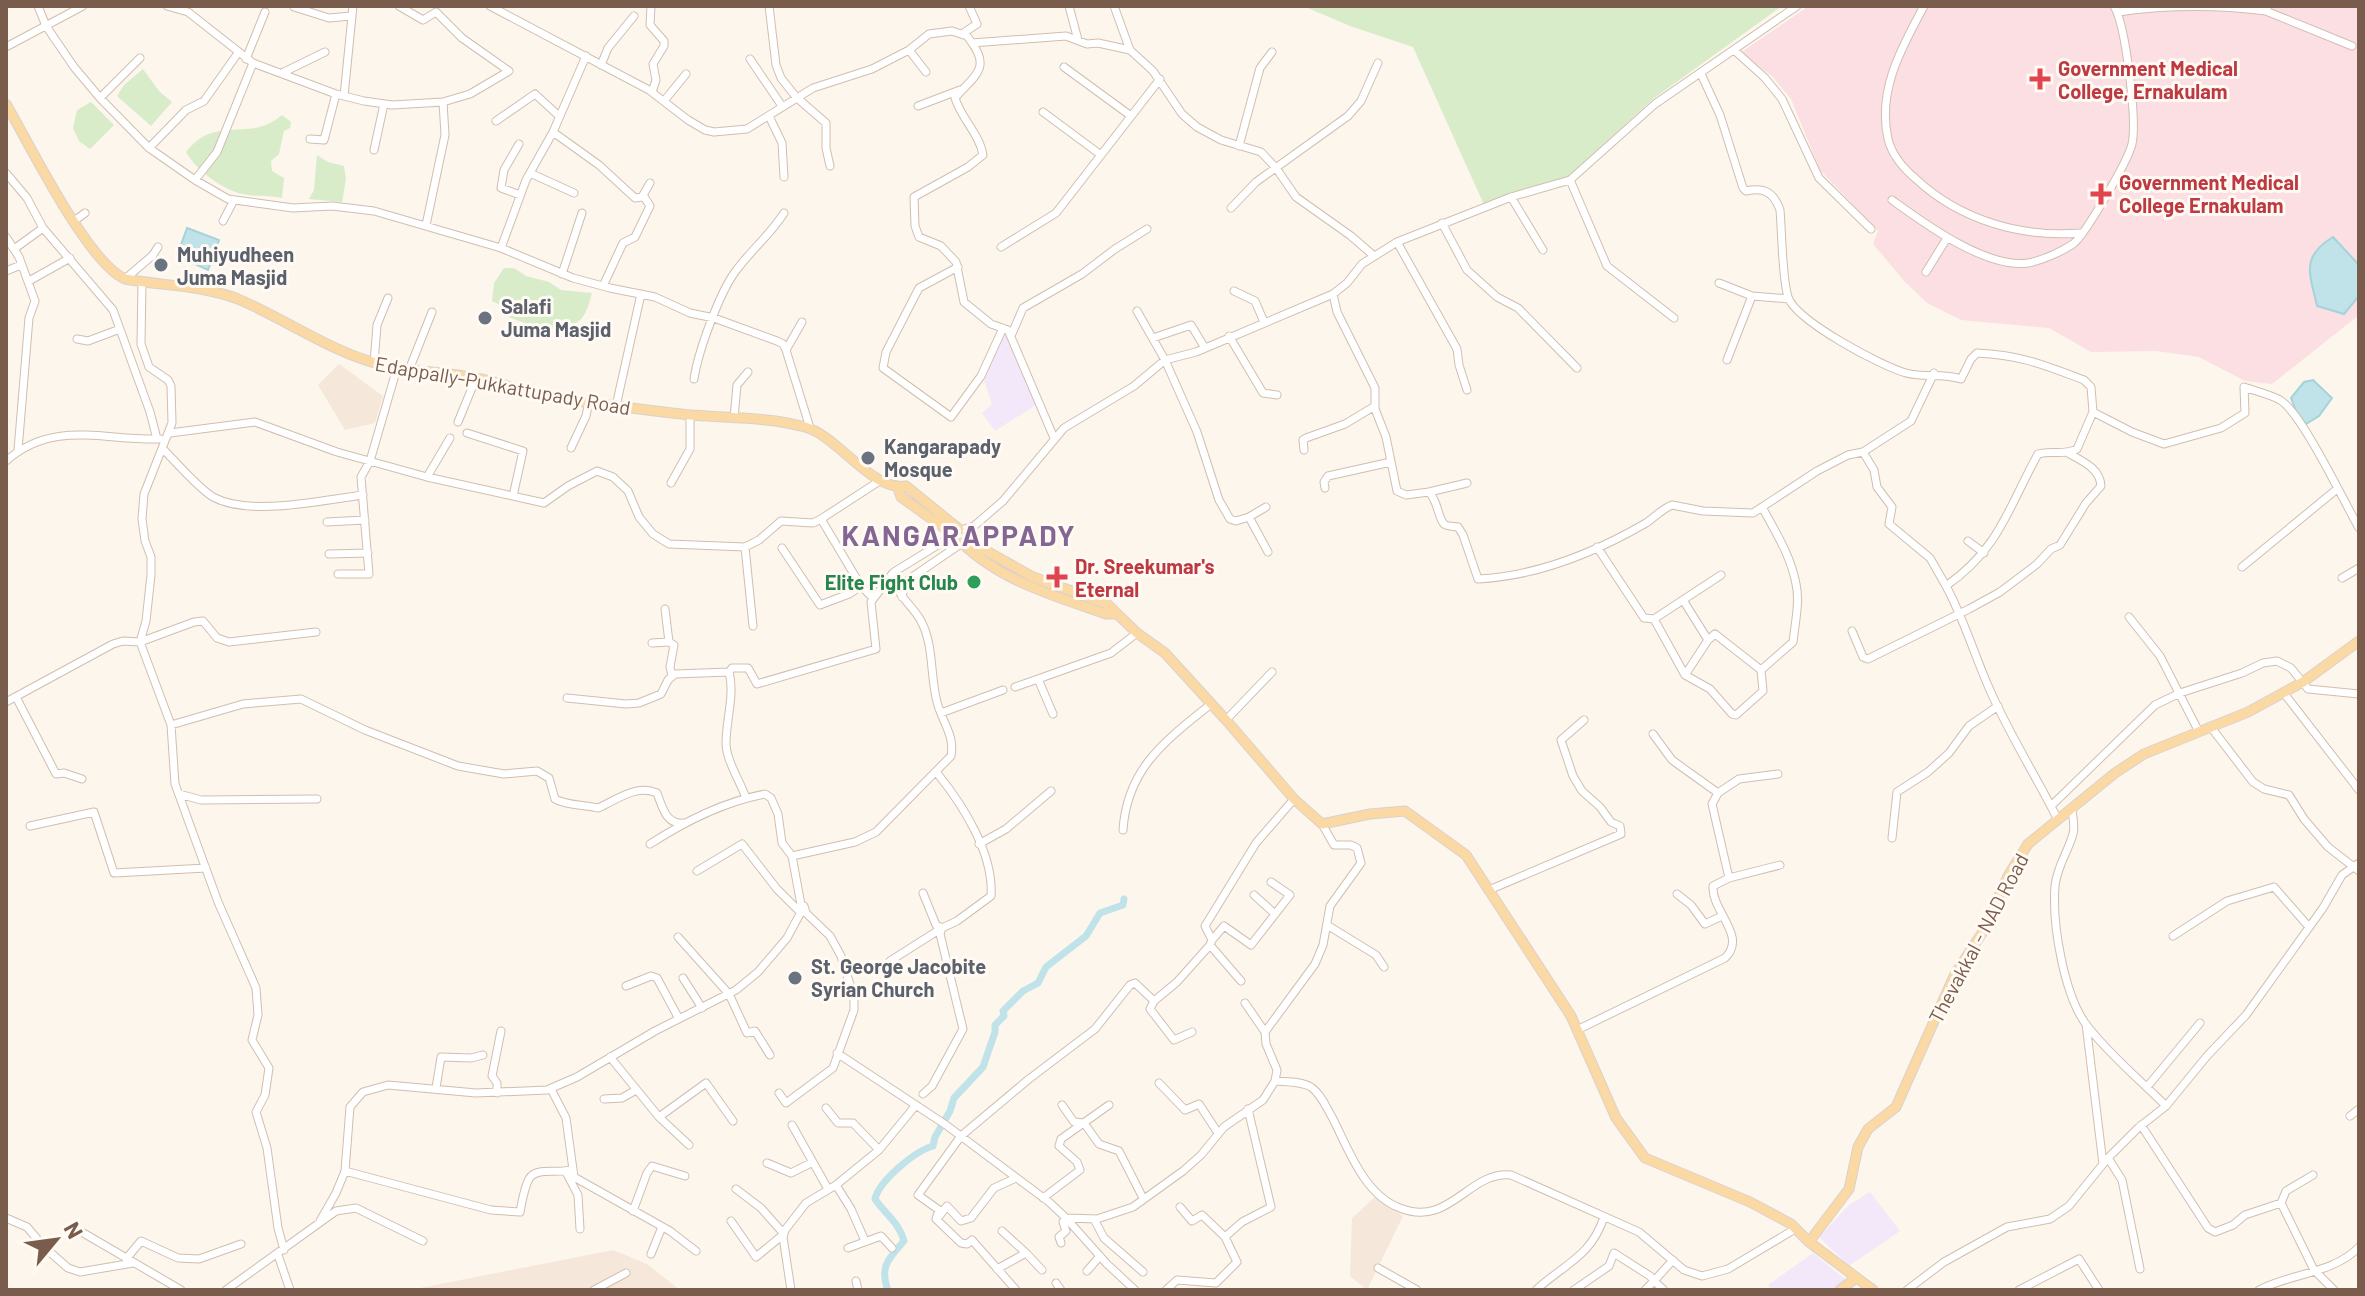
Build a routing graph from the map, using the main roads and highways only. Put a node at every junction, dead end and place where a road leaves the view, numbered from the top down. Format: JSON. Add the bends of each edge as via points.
{"nodes":[{"id":1,"x":6,"y":104,"type":"edge"},
{"id":2,"x":2359,"y":641,"type":"edge"},
{"id":3,"x":1809,"y":1242,"type":"junction"},
{"id":4,"x":1856,"y":1278,"type":"junction"},
{"id":5,"x":1840,"y":1290,"type":"edge"},
{"id":6,"x":1873,"y":1290,"type":"edge"}],
"edges":[{"from":1,"to":3,"type":"main road","name":"Edappally-Pukkattupady Road","via":[[74,221],[114,274],[238,300],[374,363],[476,378],[546,396],[810,428],[898,488],[901,497],[964,533],[979,560],[1029,587],[1115,614],[1165,653],[1322,824],[1405,811],[1466,855],[1577,1030],[1616,1118],[1645,1158],[1750,1202]]},
{"from":2,"to":3,"type":"main road","name":"Thevakkal - NAD Road","via":[[2303,682],[2248,712],[2144,754],[2028,844],[1955,974],[1896,1107],[1868,1129],[1858,1147],[1849,1189]]},
{"from":3,"to":4,"type":"main road"},
{"from":4,"to":5,"type":"main road"},
{"from":4,"to":6,"type":"main road"}]}
